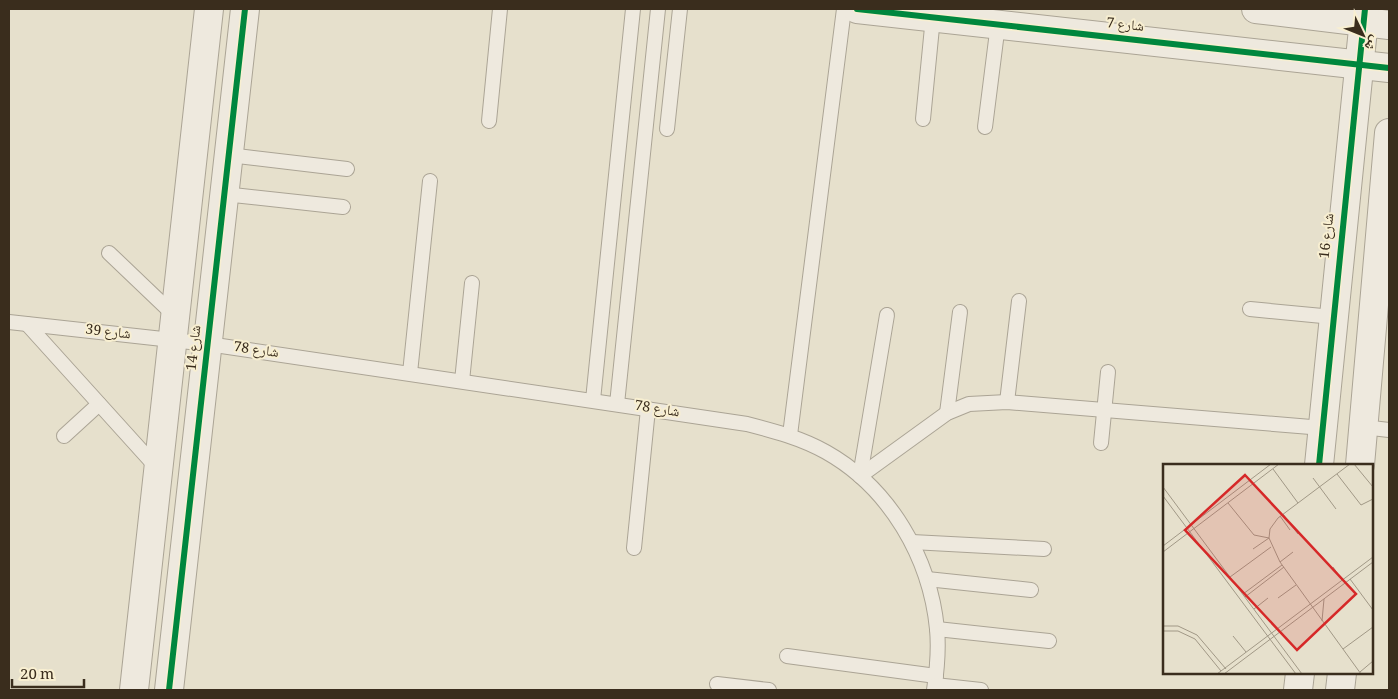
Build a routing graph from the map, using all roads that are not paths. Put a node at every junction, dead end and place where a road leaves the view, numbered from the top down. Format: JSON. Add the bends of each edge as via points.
{"nodes":[{"id":1,"x":209,"y":9,"type":"edge"},
{"id":2,"x":245,"y":9,"type":"edge"},
{"id":3,"x":500,"y":9,"type":"edge"},
{"id":4,"x":633,"y":9,"type":"edge"},
{"id":5,"x":658,"y":9,"type":"edge"},
{"id":6,"x":680,"y":9,"type":"edge"},
{"id":7,"x":844,"y":9,"type":"edge"},
{"id":8,"x":857,"y":9,"type":"edge"},
{"id":9,"x":1256,"y":9,"type":"edge"},
{"id":10,"x":934,"y":17,"type":"junction"},
{"id":11,"x":1373,"y":18,"type":"edge"},
{"id":12,"x":998,"y":24,"type":"junction"},
{"id":13,"x":1360,"y":64,"type":"junction"},
{"id":14,"x":1389,"y":68,"type":"edge"},
{"id":15,"x":923,"y":118,"type":"dead end"},
{"id":16,"x":489,"y":121,"type":"dead end"},
{"id":17,"x":985,"y":127,"type":"dead end"},
{"id":18,"x":668,"y":129,"type":"dead end"},
{"id":19,"x":1389,"y":133,"type":"edge"},
{"id":20,"x":228,"y":155,"type":"junction"},
{"id":21,"x":347,"y":169,"type":"dead end"},
{"id":22,"x":430,"y":181,"type":"dead end"},
{"id":23,"x":224,"y":194,"type":"junction"},
{"id":24,"x":343,"y":207,"type":"dead end"},
{"id":25,"x":110,"y":254,"type":"dead end"},
{"id":26,"x":1337,"y":272,"type":"junction"},
{"id":27,"x":1376,"y":276,"type":"junction"},
{"id":28,"x":472,"y":283,"type":"dead end"},
{"id":29,"x":1019,"y":301,"type":"dead end"},
{"id":30,"x":1250,"y":309,"type":"dead end"},
{"id":31,"x":960,"y":312,"type":"dead end"},
{"id":32,"x":887,"y":315,"type":"dead end"},
{"id":33,"x":1333,"y":318,"type":"junction"},
{"id":34,"x":9,"y":322,"type":"edge"},
{"id":35,"x":27,"y":324,"type":"junction"},
{"id":36,"x":174,"y":328,"type":"junction"},
{"id":37,"x":208,"y":344,"type":"junction"},
{"id":38,"x":1108,"y":372,"type":"dead end"},
{"id":39,"x":410,"y":374,"type":"junction"},
{"id":40,"x":462,"y":381,"type":"junction"},
{"id":41,"x":592,"y":400,"type":"junction"},
{"id":42,"x":1007,"y":402,"type":"junction"},
{"id":43,"x":99,"y":404,"type":"junction"},
{"id":44,"x":617,"y":404,"type":"junction"},
{"id":45,"x":648,"y":409,"type":"junction"},
{"id":46,"x":1104,"y":411,"type":"junction"},
{"id":47,"x":947,"y":413,"type":"junction"},
{"id":48,"x":1363,"y":427,"type":"junction"},
{"id":49,"x":1323,"y":428,"type":"junction"},
{"id":50,"x":1389,"y":430,"type":"edge"},
{"id":51,"x":790,"y":435,"type":"junction"},
{"id":52,"x":64,"y":436,"type":"dead end"},
{"id":53,"x":1101,"y":442,"type":"dead end"},
{"id":54,"x":1319,"y":464,"type":"edge"},
{"id":55,"x":1360,"y":464,"type":"edge"},
{"id":56,"x":158,"y":470,"type":"junction"},
{"id":57,"x":860,"y":476,"type":"junction"},
{"id":58,"x":912,"y":542,"type":"junction"},
{"id":59,"x":634,"y":548,"type":"dead end"},
{"id":60,"x":1044,"y":549,"type":"dead end"},
{"id":61,"x":927,"y":579,"type":"junction"},
{"id":62,"x":1031,"y":590,"type":"dead end"},
{"id":63,"x":937,"y":629,"type":"junction"},
{"id":64,"x":1049,"y":641,"type":"dead end"},
{"id":65,"x":787,"y":656,"type":"dead end"},
{"id":66,"x":1300,"y":674,"type":"edge"},
{"id":67,"x":1342,"y":674,"type":"edge"},
{"id":68,"x":717,"y":684,"type":"dead end"},
{"id":69,"x":935,"y":684,"type":"edge"},
{"id":70,"x":134,"y":690,"type":"edge"},
{"id":71,"x":169,"y":690,"type":"edge"},
{"id":72,"x":769,"y":690,"type":"edge"},
{"id":73,"x":981,"y":690,"type":"edge"},
{"id":74,"x":1298,"y":690,"type":"edge"},
{"id":75,"x":1340,"y":690,"type":"edge"}],
"edges":[{"from":1,"to":36,"type":"street","name":"شارع 14"},
{"from":2,"to":20,"type":"street","name":"شارع 14"},
{"from":3,"to":16,"type":"lane"},
{"from":4,"to":41,"type":"lane"},
{"from":5,"to":44,"type":"lane"},
{"from":6,"to":18,"type":"lane"},
{"from":7,"to":51,"type":"lane"},
{"from":8,"to":10,"type":"street","name":"شارع 7"},
{"from":9,"to":11,"type":"street"},
{"from":10,"to":12,"type":"street","name":"شارع 7"},
{"from":10,"to":15,"type":"lane"},
{"from":11,"to":13,"type":"street","name":"شارع 16"},
{"from":12,"to":13,"type":"street","name":"شارع 7"},
{"from":12,"to":17,"type":"lane"},
{"from":13,"to":14,"type":"street","name":"شارع 7"},
{"from":13,"to":26,"type":"street","name":"شارع 16"},
{"from":19,"to":27,"type":"street"},
{"from":20,"to":21,"type":"lane"},
{"from":20,"to":23,"type":"street","name":"شارع 14"},
{"from":22,"to":39,"type":"lane"},
{"from":23,"to":24,"type":"lane"},
{"from":23,"to":37,"type":"street","name":"شارع 14"},
{"from":25,"to":36,"type":"lane"},
{"from":26,"to":27,"type":"street"},
{"from":26,"to":33,"type":"street","name":"شارع 16"},
{"from":27,"to":48,"type":"street"},
{"from":28,"to":40,"type":"lane"},
{"from":29,"to":42,"type":"lane"},
{"from":30,"to":33,"type":"lane"},
{"from":31,"to":47,"type":"lane"},
{"from":32,"to":57,"type":"lane"},
{"from":33,"to":49,"type":"street","name":"شارع 16"},
{"from":34,"to":35,"type":"lane","name":"شارع 39"},
{"from":35,"to":36,"type":"lane","name":"شارع 39"},
{"from":35,"to":43,"type":"lane"},
{"from":36,"to":37,"type":"lane","name":"شارع 39"},
{"from":36,"to":56,"type":"street","name":"شارع 14"},
{"from":37,"to":39,"type":"lane","name":"شارع 78"},
{"from":37,"to":71,"type":"street","name":"شارع 14"},
{"from":38,"to":46,"type":"lane"},
{"from":39,"to":40,"type":"lane","name":"شارع 78"},
{"from":40,"to":41,"type":"lane","name":"شارع 78"},
{"from":41,"to":44,"type":"lane","name":"شارع 78"},
{"from":42,"to":46,"type":"lane"},
{"from":42,"to":47,"type":"lane","via":[[969,404]]},
{"from":43,"to":52,"type":"lane"},
{"from":43,"to":56,"type":"lane"},
{"from":44,"to":45,"type":"lane","name":"شارع 78"},
{"from":45,"to":51,"type":"lane","name":"شارع 78","via":[[747,424]]},
{"from":45,"to":59,"type":"lane"},
{"from":46,"to":49,"type":"lane"},
{"from":46,"to":53,"type":"lane"},
{"from":47,"to":57,"type":"lane"},
{"from":48,"to":50,"type":"lane"},
{"from":48,"to":55,"type":"street"},
{"from":49,"to":54,"type":"street","name":"شارع 16"},
{"from":51,"to":57,"type":"lane","name":"شارع 78","via":[[826,452]]},
{"from":56,"to":70,"type":"street","name":"شارع 14"},
{"from":57,"to":58,"type":"lane","name":"شارع 78","via":[[889,506]]},
{"from":58,"to":60,"type":"lane"},
{"from":58,"to":61,"type":"lane","name":"شارع 78"},
{"from":61,"to":62,"type":"lane"},
{"from":61,"to":63,"type":"lane","name":"شارع 78"},
{"from":63,"to":64,"type":"lane"},
{"from":63,"to":69,"type":"lane","name":"شارع 78"},
{"from":65,"to":69,"type":"lane"},
{"from":66,"to":74,"type":"street"},
{"from":67,"to":75,"type":"street"},
{"from":68,"to":72,"type":"lane"},
{"from":69,"to":73,"type":"lane"}]}
